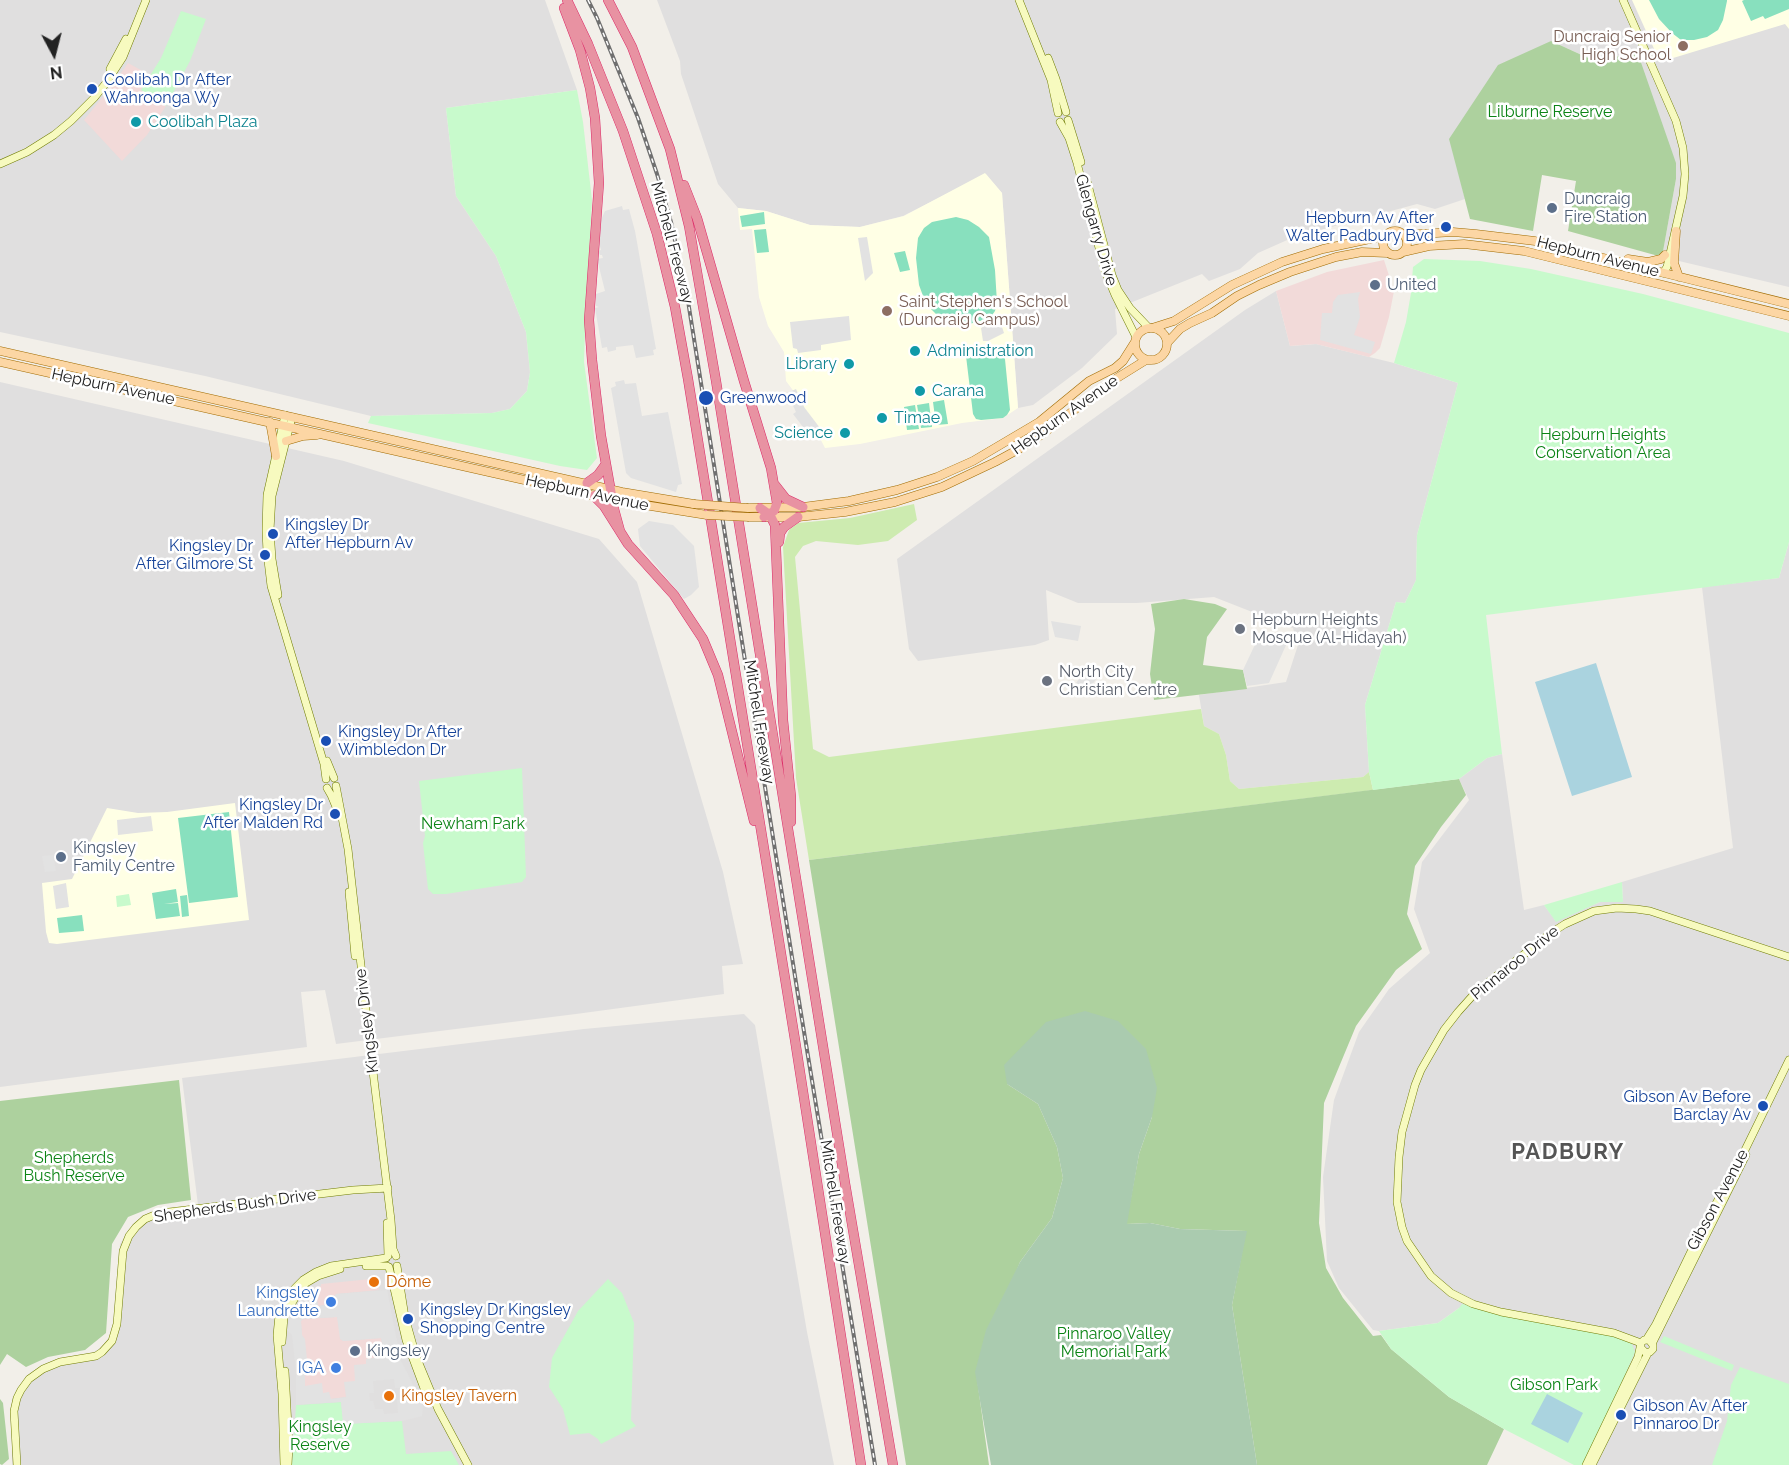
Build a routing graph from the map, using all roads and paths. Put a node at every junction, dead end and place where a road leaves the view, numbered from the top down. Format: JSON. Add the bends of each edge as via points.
{"nodes":[{"id":1,"x":141,"y":0,"type":"edge"},
{"id":2,"x":146,"y":0,"type":"edge"},
{"id":3,"x":561,"y":0,"type":"edge"},
{"id":4,"x":567,"y":0,"type":"edge"},
{"id":5,"x":608,"y":0,"type":"edge"},
{"id":6,"x":1019,"y":0,"type":"edge"},
{"id":7,"x":1024,"y":0,"type":"edge"},
{"id":8,"x":1618,"y":0,"type":"edge"},
{"id":9,"x":1623,"y":0,"type":"edge"},
{"id":10,"x":1062,"y":112,"type":"junction"},
{"id":11,"x":1064,"y":121,"type":"junction"},
{"id":12,"x":670,"y":149,"type":"junction"},
{"id":13,"x":0,"y":162,"type":"edge"},
{"id":14,"x":1676,"y":231,"type":"junction"},
{"id":15,"x":1404,"y":235,"type":"junction"},
{"id":16,"x":1384,"y":236,"type":"junction"},
{"id":17,"x":1480,"y":245,"type":"junction"},
{"id":18,"x":1550,"y":245,"type":"junction"},
{"id":19,"x":1402,"y":252,"type":"junction"},
{"id":20,"x":1387,"y":253,"type":"junction"},
{"id":21,"x":1665,"y":255,"type":"junction"},
{"id":22,"x":1597,"y":256,"type":"junction"},
{"id":23,"x":1663,"y":273,"type":"junction"},
{"id":24,"x":1679,"y":277,"type":"junction"},
{"id":25,"x":1638,"y":278,"type":"junction"},
{"id":26,"x":1722,"y":299,"type":"junction"},
{"id":27,"x":1789,"y":304,"type":"edge"},
{"id":28,"x":1789,"y":316,"type":"edge"},
{"id":29,"x":1150,"y":328,"type":"junction"},
{"id":30,"x":1136,"y":339,"type":"junction"},
{"id":31,"x":1167,"y":343,"type":"junction"},
{"id":32,"x":0,"y":351,"type":"edge"},
{"id":33,"x":1146,"y":360,"type":"junction"},
{"id":34,"x":0,"y":362,"type":"edge"},
{"id":35,"x":289,"y":416,"type":"junction"},
{"id":36,"x":270,"y":422,"type":"junction"},
{"id":37,"x":286,"y":425,"type":"junction"},
{"id":38,"x":328,"y":435,"type":"junction"},
{"id":39,"x":286,"y":441,"type":"junction"},
{"id":40,"x":435,"y":449,"type":"junction"},
{"id":41,"x":276,"y":456,"type":"junction"},
{"id":42,"x":606,"y":464,"type":"junction"},
{"id":43,"x":467,"y":467,"type":"junction"},
{"id":44,"x":587,"y":483,"type":"junction"},
{"id":45,"x":774,"y":483,"type":"junction"},
{"id":46,"x":610,"y":489,"type":"junction"},
{"id":47,"x":594,"y":496,"type":"junction"},
{"id":48,"x":613,"y":500,"type":"junction"},
{"id":49,"x":803,"y":507,"type":"junction"},
{"id":50,"x":768,"y":513,"type":"junction"},
{"id":51,"x":798,"y":517,"type":"junction"},
{"id":52,"x":620,"y":531,"type":"junction"},
{"id":53,"x":777,"y":556,"type":"junction"},
{"id":54,"x":330,"y":778,"type":"junction"},
{"id":55,"x":336,"y":786,"type":"junction"},
{"id":56,"x":327,"y":788,"type":"junction"},
{"id":57,"x":791,"y":853,"type":"junction"},
{"id":58,"x":769,"y":882,"type":"junction"},
{"id":59,"x":1789,"y":957,"type":"edge"},
{"id":60,"x":1789,"y":1060,"type":"edge"},
{"id":61,"x":1789,"y":1070,"type":"edge"},
{"id":62,"x":385,"y":1186,"type":"junction"},
{"id":63,"x":391,"y":1262,"type":"junction"},
{"id":64,"x":1646,"y":1345,"type":"junction"},
{"id":65,"x":17,"y":1465,"type":"edge"},
{"id":66,"x":284,"y":1465,"type":"edge"},
{"id":67,"x":288,"y":1465,"type":"edge"},
{"id":68,"x":464,"y":1465,"type":"edge"},
{"id":69,"x":468,"y":1465,"type":"edge"},
{"id":70,"x":861,"y":1465,"type":"edge"},
{"id":71,"x":893,"y":1465,"type":"edge"},
{"id":72,"x":1586,"y":1465,"type":"edge"},
{"id":73,"x":1592,"y":1465,"type":"edge"}],
"edges":[{"from":1,"to":13,"type":"main road","via":[[118,55],[91,95],[49,133]]},
{"from":2,"to":13,"type":"main road","via":[[123,57],[94,98],[54,135],[27,152]]},
{"from":3,"to":42,"type":"highway","via":[[580,50],[596,127],[599,183],[589,320]]},
{"from":4,"to":58,"type":"highway","name":"Mitchell Freeway","via":[[623,131],[657,234],[675,307]]},
{"from":5,"to":12,"type":"highway","name":"Mitchell Freeway","via":[[632,47]]},
{"from":6,"to":10,"type":"main road"},
{"from":7,"to":10,"type":"main road","via":[[1054,73]]},
{"from":8,"to":21,"type":"main road","via":[[1677,137],[1681,183]]},
{"from":9,"to":14,"type":"main road","via":[[1682,142],[1685,182]]},
{"from":10,"to":11,"type":"main road","via":[[1069,115]]},
{"from":11,"to":29,"type":"main road","name":"Glengarry Drive","via":[[1077,145],[1118,290]]},
{"from":11,"to":30,"type":"main road","name":"Glengarry Drive","via":[[1105,271]]},
{"from":12,"to":45,"type":"highway","via":[[697,218]]},
{"from":12,"to":57,"type":"highway","name":"Mitchell Freeway","via":[[689,226],[711,348]]},
{"from":14,"to":23,"type":"main road"},
{"from":14,"to":24,"type":"main road","via":[[1674,263]]},
{"from":15,"to":16,"type":"main road","via":[[1392,231]]},
{"from":15,"to":18,"type":"main road","name":"Hepburn Avenue","via":[[1453,232]]},
{"from":15,"to":19,"type":"main road","via":[[1407,242]]},
{"from":16,"to":20,"type":"main road"},
{"from":16,"to":29,"type":"main road","via":[[1282,262],[1232,285],[1174,321]]},
{"from":17,"to":18,"type":"main road","via":[[1497,243],[1537,249]]},
{"from":17,"to":19,"type":"main road","name":"Hepburn Avenue","via":[[1429,246]]},
{"from":17,"to":25,"type":"main road","name":"Hepburn Avenue","via":[[1543,254]]},
{"from":18,"to":22,"type":"main road","name":"Hepburn Avenue"},
{"from":19,"to":20,"type":"main road"},
{"from":20,"to":31,"type":"main road","via":[[1336,257],[1290,272],[1190,323]]},
{"from":21,"to":22,"type":"main road","via":[[1648,262]]},
{"from":21,"to":23,"type":"main road"},
{"from":22,"to":23,"type":"main road","name":"Hepburn Avenue"},
{"from":23,"to":24,"type":"main road","name":"Hepburn Avenue"},
{"from":23,"to":25,"type":"main road"},
{"from":23,"to":26,"type":"main road","via":[[1672,282],[1713,292]]},
{"from":24,"to":27,"type":"main road","name":"Hepburn Avenue"},
{"from":25,"to":26,"type":"main road","name":"Hepburn Avenue"},
{"from":26,"to":28,"type":"main road","name":"Hepburn Avenue"},
{"from":29,"to":30,"type":"main road","via":[[1140,332]]},
{"from":29,"to":31,"type":"main road","via":[[1159,330]]},
{"from":30,"to":33,"type":"main road","via":[[1137,353]]},
{"from":30,"to":49,"type":"main road","name":"Hepburn Avenue","via":[[1115,368],[1089,381],[1039,422],[973,461],[881,494]]},
{"from":31,"to":33,"type":"main road","via":[[1161,357]]},
{"from":32,"to":35,"type":"main road","name":"Hepburn Avenue"},
{"from":33,"to":51,"type":"main road","name":"Hepburn Avenue","via":[[1041,435],[970,475],[888,504]]},
{"from":34,"to":36,"type":"main road","name":"Hepburn Avenue"},
{"from":35,"to":37,"type":"main road"},
{"from":35,"to":40,"type":"main road","name":"Hepburn Avenue"},
{"from":36,"to":37,"type":"main road","name":"Hepburn Avenue"},
{"from":36,"to":41,"type":"main road"},
{"from":37,"to":38,"type":"main road","name":"Hepburn Avenue"},
{"from":37,"to":39,"type":"main road"},
{"from":37,"to":41,"type":"main road"},
{"from":38,"to":39,"type":"main road"},
{"from":38,"to":43,"type":"main road","name":"Hepburn Avenue"},
{"from":39,"to":54,"type":"main road","via":[[272,496],[272,559],[283,617]]},
{"from":40,"to":43,"type":"main road","via":[[432,452],[436,455]]},
{"from":40,"to":44,"type":"main road","name":"Hepburn Avenue"},
{"from":41,"to":54,"type":"main road","via":[[266,508],[271,586]]},
{"from":42,"to":44,"type":"highway"},
{"from":42,"to":46,"type":"highway"},
{"from":43,"to":47,"type":"main road","name":"Hepburn Avenue"},
{"from":44,"to":46,"type":"main road","name":"Hepburn Avenue"},
{"from":45,"to":49,"type":"highway","via":[[784,497]]},
{"from":45,"to":50,"type":"highway","via":[[777,503]]},
{"from":46,"to":48,"type":"highway"},
{"from":46,"to":50,"type":"main road","name":"Hepburn Avenue","bridge":true},
{"from":47,"to":48,"type":"main road","name":"Hepburn Avenue"},
{"from":47,"to":52,"type":"highway"},
{"from":48,"to":50,"type":"main road","name":"Hepburn Avenue","bridge":true,"via":[[696,513],[749,517]]},
{"from":48,"to":52,"type":"highway"},
{"from":49,"to":50,"type":"main road","name":"Hepburn Avenue"},
{"from":50,"to":51,"type":"main road","name":"Hepburn Avenue"},
{"from":50,"to":53,"type":"highway","via":[[775,525]]},
{"from":51,"to":53,"type":"highway","via":[[780,533]]},
{"from":52,"to":58,"type":"highway","via":[[674,595],[704,639],[718,675]]},
{"from":53,"to":57,"type":"highway"},
{"from":54,"to":55,"type":"main road"},
{"from":54,"to":56,"type":"main road","via":[[324,784]]},
{"from":55,"to":56,"type":"main road"},
{"from":55,"to":62,"type":"main road","name":"Kingsley Drive","via":[[348,849]]},
{"from":56,"to":62,"type":"main road","name":"Kingsley Drive","via":[[334,802],[345,854]]},
{"from":57,"to":71,"type":"highway","name":"Mitchell Freeway"},
{"from":58,"to":70,"type":"highway","name":"Mitchell Freeway"},
{"from":59,"to":64,"type":"main road","name":"Pinnaroo Drive","via":[[1650,911],[1594,911],[1551,933],[1475,993],[1444,1030],[1415,1085],[1402,1132],[1397,1202],[1407,1241],[1431,1276],[1451,1293],[1473,1304],[1614,1333]]},
{"from":60,"to":64,"type":"main road","name":"Gibson Avenue"},
{"from":61,"to":64,"type":"main road","name":"Gibson Avenue"},
{"from":62,"to":63,"type":"main road","name":"Kingsley Drive"},
{"from":62,"to":65,"type":"main road","name":"Shepherds Bush Drive","via":[[157,1214],[146,1219],[129,1236],[123,1251],[112,1341],[96,1356],[43,1369],[29,1379],[16,1398]]},
{"from":63,"to":66,"type":"main road","via":[[331,1266],[316,1272],[295,1288],[279,1315]]},
{"from":63,"to":67,"type":"main road","via":[[318,1276],[302,1287],[289,1306],[282,1335]]},
{"from":63,"to":68,"type":"main road","name":"Kingsley Drive","via":[[406,1340],[420,1379]]},
{"from":63,"to":69,"type":"main road","name":"Kingsley Drive","via":[[416,1356],[441,1416]]},
{"from":64,"to":72,"type":"main road","name":"Gibson Avenue"},
{"from":64,"to":73,"type":"main road","name":"Gibson Avenue"}]}
